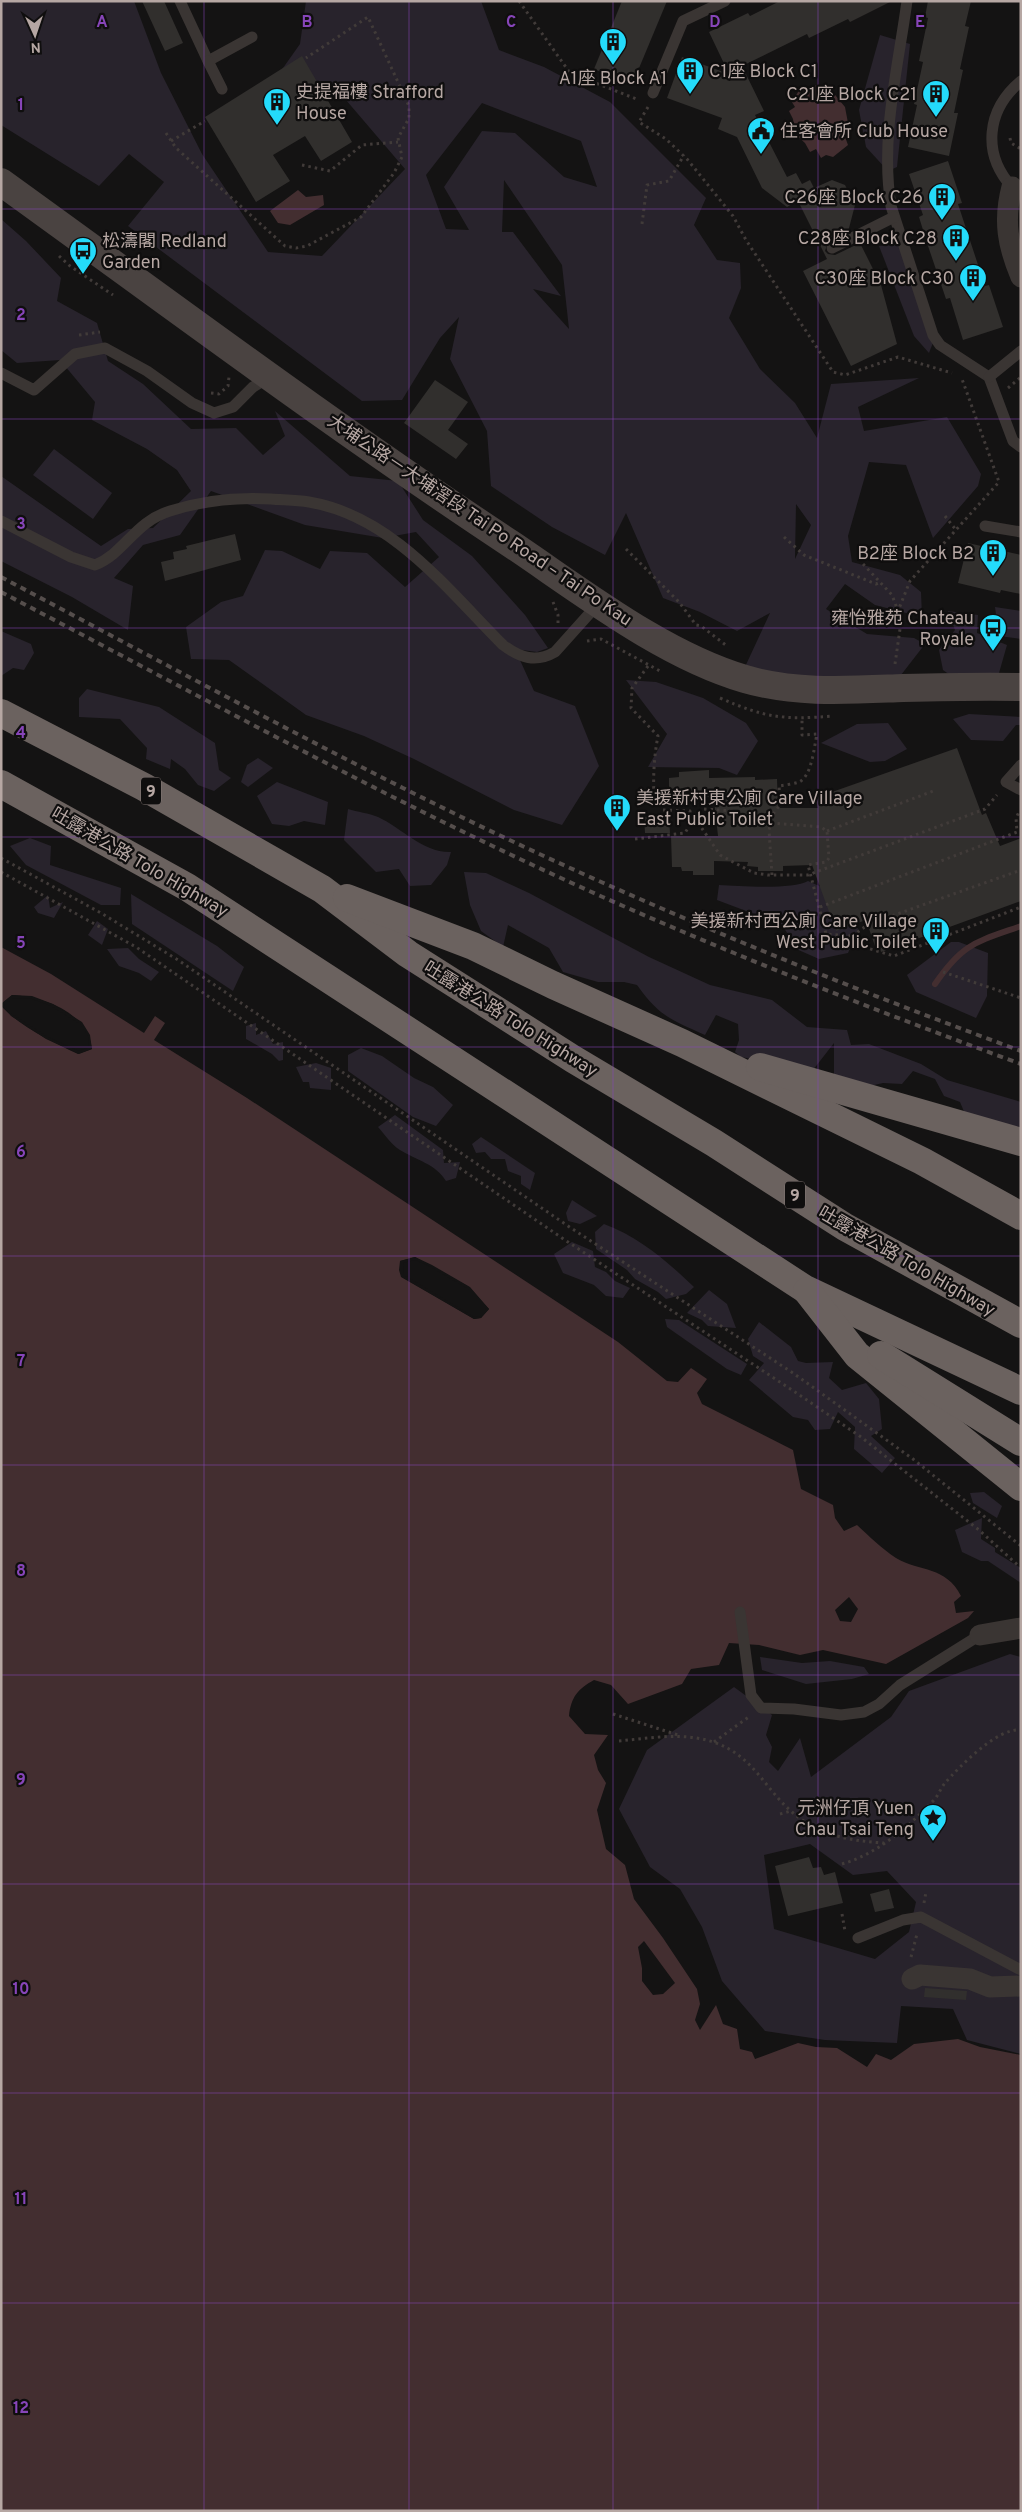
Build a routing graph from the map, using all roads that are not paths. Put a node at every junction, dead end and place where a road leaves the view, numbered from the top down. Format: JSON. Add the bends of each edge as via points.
{"nodes":[{"id":1,"x":180,"y":1,"type":"edge"},
{"id":2,"x":725,"y":1,"type":"edge"},
{"id":3,"x":908,"y":1,"type":"edge"},
{"id":4,"x":252,"y":37,"type":"dead end"},
{"id":5,"x":208,"y":61,"type":"junction"},
{"id":6,"x":1021,"y":81,"type":"edge"},
{"id":7,"x":222,"y":90,"type":"dead end"},
{"id":8,"x":653,"y":93,"type":"dead end"},
{"id":9,"x":1,"y":182,"type":"edge"},
{"id":10,"x":1016,"y":186,"type":"edge"},
{"id":11,"x":894,"y":217,"type":"junction"},
{"id":12,"x":832,"y":248,"type":"dead end"},
{"id":13,"x":1021,"y":277,"type":"edge"},
{"id":14,"x":1021,"y":351,"type":"edge"},
{"id":15,"x":1,"y":373,"type":"edge"},
{"id":16,"x":269,"y":377,"type":"junction"},
{"id":17,"x":989,"y":377,"type":"junction"},
{"id":18,"x":1021,"y":447,"type":"edge"},
{"id":19,"x":1,"y":521,"type":"edge"},
{"id":20,"x":985,"y":526,"type":"dead end"},
{"id":21,"x":1021,"y":532,"type":"edge"},
{"id":22,"x":598,"y":604,"type":"junction"},
{"id":23,"x":1021,"y":687,"type":"edge"},
{"id":24,"x":1,"y":713,"type":"edge"},
{"id":25,"x":1021,"y":765,"type":"edge"},
{"id":26,"x":1,"y":784,"type":"edge"},
{"id":27,"x":1021,"y":790,"type":"edge"},
{"id":28,"x":322,"y":889,"type":"junction"},
{"id":29,"x":682,"y":1042,"type":"junction"},
{"id":30,"x":1021,"y":1142,"type":"edge"},
{"id":31,"x":1021,"y":1216,"type":"edge"},
{"id":32,"x":806,"y":1289,"type":"junction"},
{"id":33,"x":831,"y":1323,"type":"junction"},
{"id":34,"x":1021,"y":1324,"type":"edge"},
{"id":35,"x":1021,"y":1391,"type":"edge"},
{"id":36,"x":1021,"y":1442,"type":"edge"},
{"id":37,"x":1021,"y":1487,"type":"edge"},
{"id":38,"x":740,"y":1612,"type":"dead end"},
{"id":39,"x":1021,"y":1628,"type":"edge"},
{"id":40,"x":980,"y":1635,"type":"joint"},
{"id":41,"x":858,"y":1938,"type":"dead end"},
{"id":42,"x":1021,"y":1970,"type":"edge"},
{"id":43,"x":912,"y":1979,"type":"road end"},
{"id":44,"x":1021,"y":1986,"type":"edge"}],
"edges":[{"from":1,"to":5,"type":"lane"},
{"from":2,"to":8,"type":"lane","via":[[683,21]]},
{"from":3,"to":11,"type":"lane","via":[[887,148],[888,187]]},
{"from":4,"to":5,"type":"lane"},
{"from":5,"to":7,"type":"lane"},
{"from":6,"to":10,"type":"lane","via":[[999,106],[992,139],[996,166]]},
{"from":9,"to":16,"type":"main road","name":"大埔公路－大埔滘段 Tai Po Road – Tai Po Kau"},
{"from":10,"to":13,"type":"street","via":[[1008,204],[1007,237]]},
{"from":11,"to":12,"type":"lane"},
{"from":11,"to":17,"type":"lane","via":[[933,335],[940,345]]},
{"from":14,"to":17,"type":"lane"},
{"from":15,"to":16,"type":"lane","via":[[34,390],[76,354],[105,348],[147,371],[192,403],[214,413],[233,407]]},
{"from":16,"to":22,"type":"main road","name":"大埔公路－大埔滘段 Tai Po Road – Tai Po Kau"},
{"from":17,"to":18,"type":"lane","via":[[1013,441]]},
{"from":19,"to":22,"type":"lane","via":[[94,566],[107,560],[145,522],[177,509],[251,498],[328,506],[360,518],[394,538],[503,645],[530,659],[555,652]]},
{"from":20,"to":21,"type":"lane"},
{"from":22,"to":23,"type":"main road","name":"大埔公路－大埔滘段 Tai Po Road – Tai Po Kau","via":[[702,663],[751,680],[839,691]]},
{"from":24,"to":28,"type":"highway","name":"吐露港公路 Tolo Highway","number":"9","via":[[144,786]]},
{"from":25,"to":27,"type":"lane","via":[[1006,782]]},
{"from":26,"to":32,"type":"highway","name":"吐露港公路 Tolo Highway","via":[[187,887]]},
{"from":28,"to":29,"type":"highway","via":[[473,946]]},
{"from":28,"to":34,"type":"highway","name":"吐露港公路 Tolo Highway","number":"9","via":[[408,954],[573,1059],[714,1143],[845,1227]]},
{"from":29,"to":30,"type":"highway","via":[[736,1061]]},
{"from":29,"to":31,"type":"highway","via":[[922,1161]]},
{"from":32,"to":33,"type":"highway"},
{"from":32,"to":35,"type":"highway","name":"吐露港公路 Tolo Highway"},
{"from":33,"to":36,"type":"highway"},
{"from":33,"to":37,"type":"highway","via":[[857,1355]]},
{"from":38,"to":40,"type":"lane","via":[[751,1696],[761,1708],[841,1715],[864,1712],[879,1704],[900,1685]]},
{"from":39,"to":40,"type":"street"},
{"from":41,"to":42,"type":"lane","via":[[903,1920],[921,1917]]},
{"from":43,"to":44,"type":"street","via":[[920,1975],[970,1978],[990,1987]]}]}
